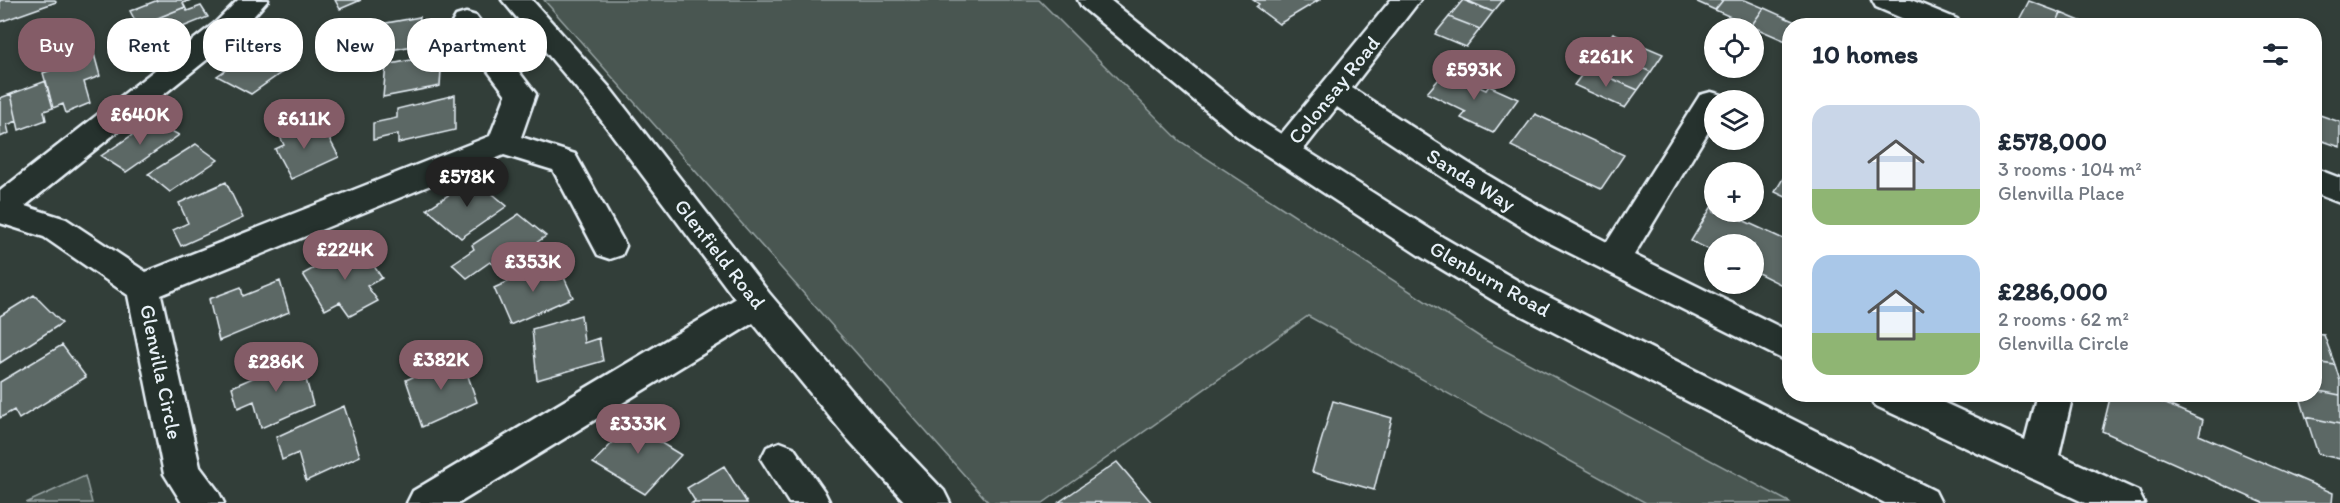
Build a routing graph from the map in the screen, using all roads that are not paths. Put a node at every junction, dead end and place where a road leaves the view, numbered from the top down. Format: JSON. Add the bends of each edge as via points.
{"nodes":[{"id":1,"x":254,"y":0,"type":"edge"},
{"id":2,"x":516,"y":0,"type":"edge"},
{"id":3,"x":1092,"y":0,"type":"edge"},
{"id":4,"x":1406,"y":0,"type":"edge"},
{"id":5,"x":1886,"y":0,"type":"edge"},
{"id":6,"x":1918,"y":6,"type":"edge"},
{"id":7,"x":1935,"y":18,"type":"edge"},
{"id":8,"x":504,"y":72,"type":"edge"},
{"id":9,"x":1334,"y":90,"type":"junction"},
{"id":10,"x":1704,"y":113,"type":"edge"},
{"id":11,"x":503,"y":143,"type":"junction"},
{"id":12,"x":1284,"y":152,"type":"junction"},
{"id":13,"x":2322,"y":183,"type":"edge"},
{"id":14,"x":2340,"y":191,"type":"edge"},
{"id":15,"x":0,"y":210,"type":"edge"},
{"id":16,"x":610,"y":246,"type":"dead end"},
{"id":17,"x":1613,"y":261,"type":"junction"},
{"id":18,"x":143,"y":288,"type":"junction"},
{"id":19,"x":757,"y":303,"type":"junction"},
{"id":20,"x":1782,"y":345,"type":"edge"},
{"id":21,"x":1904,"y":402,"type":"edge"},
{"id":22,"x":2053,"y":402,"type":"edge"},
{"id":23,"x":780,"y":459,"type":"dead end"},
{"id":24,"x":2038,"y":464,"type":"junction"},
{"id":25,"x":205,"y":503,"type":"edge"},
{"id":26,"x":426,"y":503,"type":"edge"},
{"id":27,"x":811,"y":503,"type":"edge"},
{"id":28,"x":931,"y":503,"type":"edge"},
{"id":29,"x":1922,"y":503,"type":"edge"},
{"id":30,"x":2125,"y":503,"type":"edge"}],
"edges":[{"from":1,"to":15,"type":"street","via":[[225,30]]},
{"from":2,"to":19,"type":"street","name":"Glenfield Road","via":[[598,94]]},
{"from":3,"to":12,"type":"street","name":"Glenburn Road","via":[[1248,128]]},
{"from":4,"to":9,"type":"street","name":"Colonsay Road"},
{"from":5,"to":6,"type":"street"},
{"from":6,"to":7,"type":"street"},
{"from":8,"to":11,"type":"street","via":[[521,94]]},
{"from":9,"to":12,"type":"street","name":"Colonsay Road"},
{"from":9,"to":17,"type":"street","name":"Sanda Way","via":[[1474,183]]},
{"from":10,"to":17,"type":"street"},
{"from":11,"to":16,"type":"street","via":[[564,162]]},
{"from":11,"to":18,"type":"street"},
{"from":12,"to":29,"type":"street","name":"Glenburn Road","via":[[1513,295]]},
{"from":13,"to":14,"type":"street"},
{"from":15,"to":18,"type":"street","name":"Glenvilla Circle","via":[[55,228]]},
{"from":17,"to":20,"type":"street","name":"Sanda Way"},
{"from":18,"to":25,"type":"street","name":"Glenvilla Circle","via":[[183,474]]},
{"from":19,"to":26,"type":"street"},
{"from":19,"to":28,"type":"street","name":"Glenfield Road","via":[[860,427]]},
{"from":21,"to":24,"type":"street"},
{"from":22,"to":24,"type":"street"},
{"from":23,"to":27,"type":"street"},
{"from":24,"to":30,"type":"street"}]}
